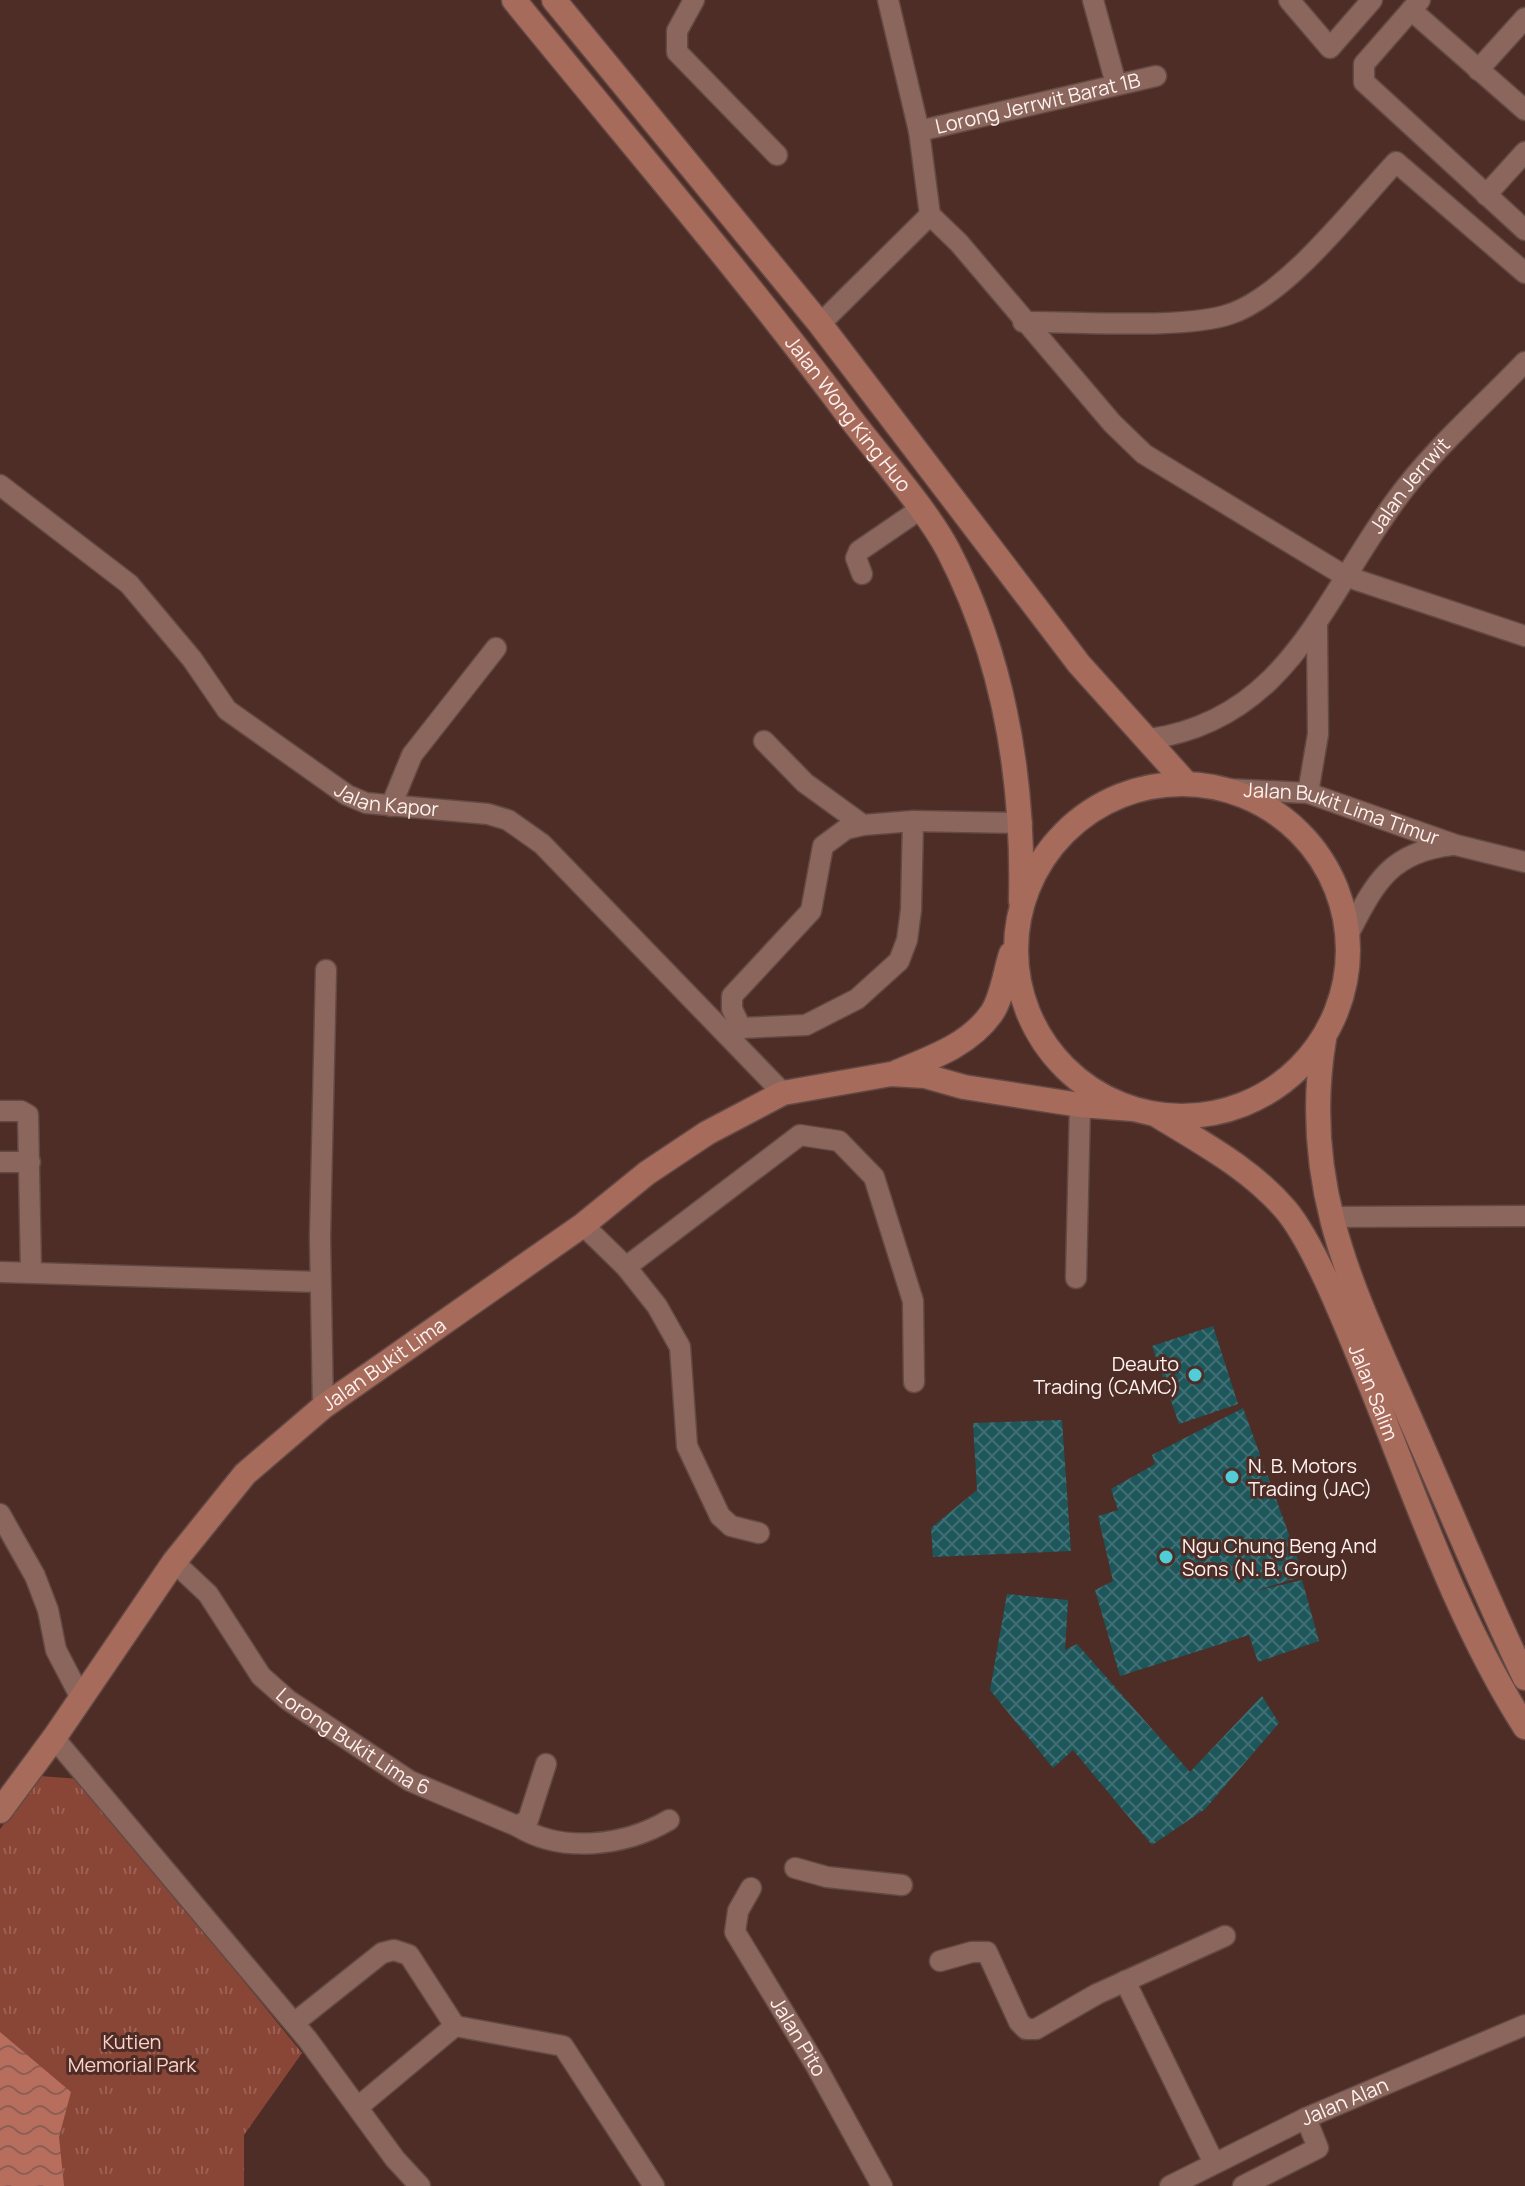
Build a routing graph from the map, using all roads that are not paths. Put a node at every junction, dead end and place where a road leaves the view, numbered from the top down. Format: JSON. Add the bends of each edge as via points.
{"nodes":[{"id":1,"x":514,"y":0,"type":"edge"},
{"id":2,"x":554,"y":0,"type":"edge"},
{"id":3,"x":694,"y":0,"type":"edge"},
{"id":4,"x":888,"y":0,"type":"edge"},
{"id":5,"x":1093,"y":0,"type":"edge"},
{"id":6,"x":1289,"y":0,"type":"edge"},
{"id":7,"x":1372,"y":0,"type":"edge"},
{"id":8,"x":1415,"y":5,"type":"edge"},
{"id":9,"x":1525,"y":18,"type":"edge"},
{"id":10,"x":1478,"y":70,"type":"junction"},
{"id":11,"x":1156,"y":76,"type":"dead end"},
{"id":12,"x":1116,"y":84,"type":"junction"},
{"id":13,"x":1525,"y":110,"type":"edge"},
{"id":14,"x":919,"y":131,"type":"junction"},
{"id":15,"x":1525,"y":152,"type":"edge"},
{"id":16,"x":777,"y":155,"type":"dead end"},
{"id":17,"x":1486,"y":195,"type":"junction"},
{"id":18,"x":930,"y":215,"type":"junction"},
{"id":19,"x":1525,"y":230,"type":"edge"},
{"id":20,"x":1525,"y":273,"type":"edge"},
{"id":21,"x":1023,"y":322,"type":"junction"},
{"id":22,"x":820,"y":324,"type":"junction"},
{"id":23,"x":1525,"y":362,"type":"edge"},
{"id":24,"x":0,"y":485,"type":"edge"},
{"id":25,"x":919,"y":510,"type":"junction"},
{"id":26,"x":862,"y":574,"type":"dead end"},
{"id":27,"x":1345,"y":576,"type":"junction"},
{"id":28,"x":1317,"y":627,"type":"junction"},
{"id":29,"x":1525,"y":636,"type":"edge"},
{"id":30,"x":496,"y":648,"type":"dead end"},
{"id":31,"x":1150,"y":739,"type":"junction"},
{"id":32,"x":764,"y":741,"type":"dead end"},
{"id":33,"x":1186,"y":783,"type":"junction"},
{"id":34,"x":1227,"y":789,"type":"junction"},
{"id":35,"x":1308,"y":793,"type":"junction"},
{"id":36,"x":391,"y":806,"type":"junction"},
{"id":37,"x":913,"y":821,"type":"junction"},
{"id":38,"x":1022,"y":823,"type":"junction"},
{"id":39,"x":863,"y":825,"type":"junction"},
{"id":40,"x":1456,"y":845,"type":"junction"},
{"id":41,"x":1525,"y":862,"type":"edge"},
{"id":42,"x":1021,"y":901,"type":"junction"},
{"id":43,"x":1349,"y":933,"type":"junction"},
{"id":44,"x":1014,"y":944,"type":"junction"},
{"id":45,"x":326,"y":970,"type":"dead end"},
{"id":46,"x":736,"y":1033,"type":"junction"},
{"id":47,"x":1325,"y":1036,"type":"junction"},
{"id":48,"x":891,"y":1074,"type":"junction"},
{"id":49,"x":783,"y":1093,"type":"junction"},
{"id":50,"x":1080,"y":1105,"type":"junction"},
{"id":51,"x":0,"y":1111,"type":"edge"},
{"id":52,"x":1143,"y":1111,"type":"junction"},
{"id":53,"x":0,"y":1162,"type":"edge"},
{"id":54,"x":30,"y":1162,"type":"junction"},
{"id":55,"x":1525,"y":1216,"type":"edge"},
{"id":56,"x":1331,"y":1217,"type":"junction"},
{"id":57,"x":583,"y":1225,"type":"junction"},
{"id":58,"x":626,"y":1267,"type":"junction"},
{"id":59,"x":0,"y":1272,"type":"edge"},
{"id":60,"x":31,"y":1272,"type":"junction"},
{"id":61,"x":1076,"y":1278,"type":"dead end"},
{"id":62,"x":320,"y":1282,"type":"junction"},
{"id":63,"x":914,"y":1382,"type":"dead end"},
{"id":64,"x":323,"y":1407,"type":"junction"},
{"id":65,"x":0,"y":1514,"type":"edge"},
{"id":66,"x":759,"y":1533,"type":"dead end"},
{"id":67,"x":174,"y":1562,"type":"junction"},
{"id":68,"x":1525,"y":1678,"type":"edge"},
{"id":69,"x":80,"y":1696,"type":"junction"},
{"id":70,"x":1525,"y":1727,"type":"edge"},
{"id":71,"x":54,"y":1738,"type":"junction"},
{"id":72,"x":546,"y":1764,"type":"dead end"},
{"id":73,"x":0,"y":1811,"type":"edge"},
{"id":74,"x":669,"y":1820,"type":"dead end"},
{"id":75,"x":517,"y":1826,"type":"junction"},
{"id":76,"x":795,"y":1868,"type":"dead end"},
{"id":77,"x":902,"y":1885,"type":"dead end"},
{"id":78,"x":751,"y":1888,"type":"dead end"},
{"id":79,"x":1225,"y":1936,"type":"dead end"},
{"id":80,"x":940,"y":1961,"type":"dead end"},
{"id":81,"x":1125,"y":1981,"type":"junction"},
{"id":82,"x":294,"y":2023,"type":"junction"},
{"id":83,"x":1525,"y":2025,"type":"edge"},
{"id":84,"x":455,"y":2026,"type":"junction"},
{"id":85,"x":358,"y":2107,"type":"junction"},
{"id":86,"x":1306,"y":2118,"type":"junction"},
{"id":87,"x":1214,"y":2163,"type":"junction"},
{"id":88,"x":420,"y":2186,"type":"edge"},
{"id":89,"x":654,"y":2186,"type":"edge"},
{"id":90,"x":882,"y":2186,"type":"edge"},
{"id":91,"x":1170,"y":2186,"type":"edge"},
{"id":92,"x":1243,"y":2186,"type":"edge"}],
"edges":[{"from":1,"to":25,"type":"main road","name":"Jalan Wong King Huo","via":[[825,384]]},
{"from":2,"to":22,"type":"main road","name":"Jalan Wong King Huo"},
{"from":3,"to":16,"type":"street","via":[[677,31],[677,52]]},
{"from":4,"to":14,"type":"street"},
{"from":5,"to":12,"type":"street"},
{"from":6,"to":7,"type":"street","via":[[1330,48]]},
{"from":8,"to":10,"type":"street"},
{"from":8,"to":17,"type":"street","via":[[1364,64],[1364,82]]},
{"from":9,"to":10,"type":"street"},
{"from":10,"to":13,"type":"street"},
{"from":11,"to":12,"type":"street","name":"Lorong Jerrwit Barat 1B"},
{"from":12,"to":14,"type":"street","name":"Lorong Jerrwit Barat 1B"},
{"from":14,"to":18,"type":"street"},
{"from":15,"to":17,"type":"street"},
{"from":17,"to":19,"type":"street"},
{"from":18,"to":21,"type":"street"},
{"from":18,"to":22,"type":"street"},
{"from":20,"to":21,"type":"street","via":[[1396,162],[1266,296],[1230,314],[1187,321]]},
{"from":21,"to":27,"type":"street","via":[[1144,454]]},
{"from":22,"to":31,"type":"main road","name":"Jalan Wong King Huo","via":[[1079,664]]},
{"from":23,"to":27,"type":"street","name":"Jalan Jerrwit","via":[[1397,498]]},
{"from":24,"to":36,"type":"street","name":"Jalan Kapor","via":[[129,584],[227,710],[347,795]]},
{"from":25,"to":26,"type":"street","via":[[859,551]]},
{"from":25,"to":38,"type":"main road","name":"Jalan Wong King Huo","via":[[947,548],[991,658],[1008,717]]},
{"from":27,"to":28,"type":"street","name":"Jalan Jerrwit"},
{"from":27,"to":29,"type":"street"},
{"from":28,"to":31,"type":"street","name":"Jalan Jerrwit","via":[[1250,700],[1217,721]]},
{"from":28,"to":35,"type":"street","via":[[1318,734]]},
{"from":30,"to":36,"type":"street","via":[[412,755]]},
{"from":31,"to":33,"type":"main road","name":"Jalan Wong King Huo"},
{"from":32,"to":39,"type":"street","via":[[805,783]]},
{"from":33,"to":34,"type":"main road"},
{"from":33,"to":42,"type":"main road","via":[[1132,790],[1083,815],[1045,853]]},
{"from":34,"to":35,"type":"street","name":"Jalan Bukit Lima Timur"},
{"from":34,"to":43,"type":"main road","via":[[1264,804],[1296,828],[1322,859],[1340,894]]},
{"from":35,"to":40,"type":"street","name":"Jalan Bukit Lima Timur"},
{"from":36,"to":46,"type":"street","name":"Jalan Kapor","via":[[508,820],[542,844]]},
{"from":37,"to":38,"type":"street"},
{"from":37,"to":39,"type":"street"},
{"from":37,"to":46,"type":"street","via":[[911,910],[899,961],[857,999],[806,1025]]},
{"from":38,"to":42,"type":"main road","name":"Jalan Wong King Huo"},
{"from":39,"to":46,"type":"street","via":[[846,829],[823,846],[815,897],[804,922],[732,996]]},
{"from":40,"to":41,"type":"street","name":"Jalan Bukit Lima Timur"},
{"from":40,"to":43,"type":"street","name":"Jalan Bukit Lima Timur","via":[[1430,847],[1377,879]]},
{"from":42,"to":44,"type":"main road"},
{"from":43,"to":47,"type":"main road","via":[[1346,980]]},
{"from":44,"to":48,"type":"main road","via":[[993,1012],[972,1035],[944,1053]]},
{"from":44,"to":52,"type":"main road","name":"Jalan Salim","via":[[1018,987],[1034,1028],[1059,1063],[1093,1091]]},
{"from":45,"to":62,"type":"street"},
{"from":46,"to":49,"type":"street","name":"Jalan Kapor"},
{"from":47,"to":52,"type":"main road","via":[[1293,1074],[1251,1101],[1203,1115]]},
{"from":47,"to":56,"type":"main road","name":"Jalan Salim","via":[[1317,1082],[1317,1130]]},
{"from":48,"to":49,"type":"main road","name":"Jalan Bukit Lima"},
{"from":48,"to":50,"type":"main road"},
{"from":49,"to":57,"type":"main road","name":"Jalan Bukit Lima","via":[[707,1133]]},
{"from":50,"to":52,"type":"main road"},
{"from":50,"to":61,"type":"street"},
{"from":51,"to":54,"type":"street","via":[[28,1115]]},
{"from":52,"to":70,"type":"main road","name":"Jalan Salim","via":[[1259,1181],[1289,1213],[1353,1342],[1444,1565],[1502,1691]]},
{"from":53,"to":54,"type":"street"},
{"from":54,"to":60,"type":"street"},
{"from":55,"to":56,"type":"street"},
{"from":56,"to":68,"type":"main road","name":"Jalan Salim","via":[[1354,1289]]},
{"from":57,"to":58,"type":"street"},
{"from":57,"to":64,"type":"main road","name":"Jalan Bukit Lima"},
{"from":58,"to":63,"type":"street","via":[[800,1135],[839,1141],[874,1177],[881,1195],[913,1301]]},
{"from":58,"to":66,"type":"street","via":[[680,1347],[687,1446],[720,1516],[731,1526]]},
{"from":59,"to":60,"type":"street"},
{"from":60,"to":62,"type":"street"},
{"from":62,"to":64,"type":"street"},
{"from":64,"to":67,"type":"main road","name":"Jalan Bukit Lima","via":[[245,1474]]},
{"from":65,"to":69,"type":"street","via":[[35,1576],[56,1650]]},
{"from":67,"to":69,"type":"main road","name":"Jalan Bukit Lima"},
{"from":67,"to":75,"type":"street","name":"Lorong Bukit Lima 6","via":[[208,1594],[253,1665],[288,1700],[410,1781]]},
{"from":69,"to":71,"type":"main road","name":"Jalan Bukit Lima"},
{"from":71,"to":73,"type":"main road","name":"Jalan Bukit Lima"},
{"from":71,"to":82,"type":"street"},
{"from":72,"to":75,"type":"street","via":[[528,1820]]},
{"from":74,"to":75,"type":"street","name":"Lorong Bukit Lima 6","via":[[587,1845],[536,1838]]},
{"from":76,"to":77,"type":"street"},
{"from":78,"to":90,"type":"street","name":"Jalan Pito","via":[[738,1911],[735,1932]]},
{"from":79,"to":81,"type":"street"},
{"from":80,"to":81,"type":"street","via":[[987,1952],[1026,2029],[1036,2029]]},
{"from":81,"to":87,"type":"street"},
{"from":82,"to":84,"type":"street","via":[[382,1953],[394,1950],[409,1955]]},
{"from":82,"to":85,"type":"street"},
{"from":83,"to":86,"type":"street","name":"Jalan Alan"},
{"from":84,"to":85,"type":"street"},
{"from":84,"to":89,"type":"street","via":[[563,2046]]},
{"from":85,"to":88,"type":"street"},
{"from":86,"to":87,"type":"street","name":"Jalan Alan"},
{"from":86,"to":92,"type":"street","via":[[1318,2148]]},
{"from":87,"to":91,"type":"street","name":"Jalan Alan"}]}
